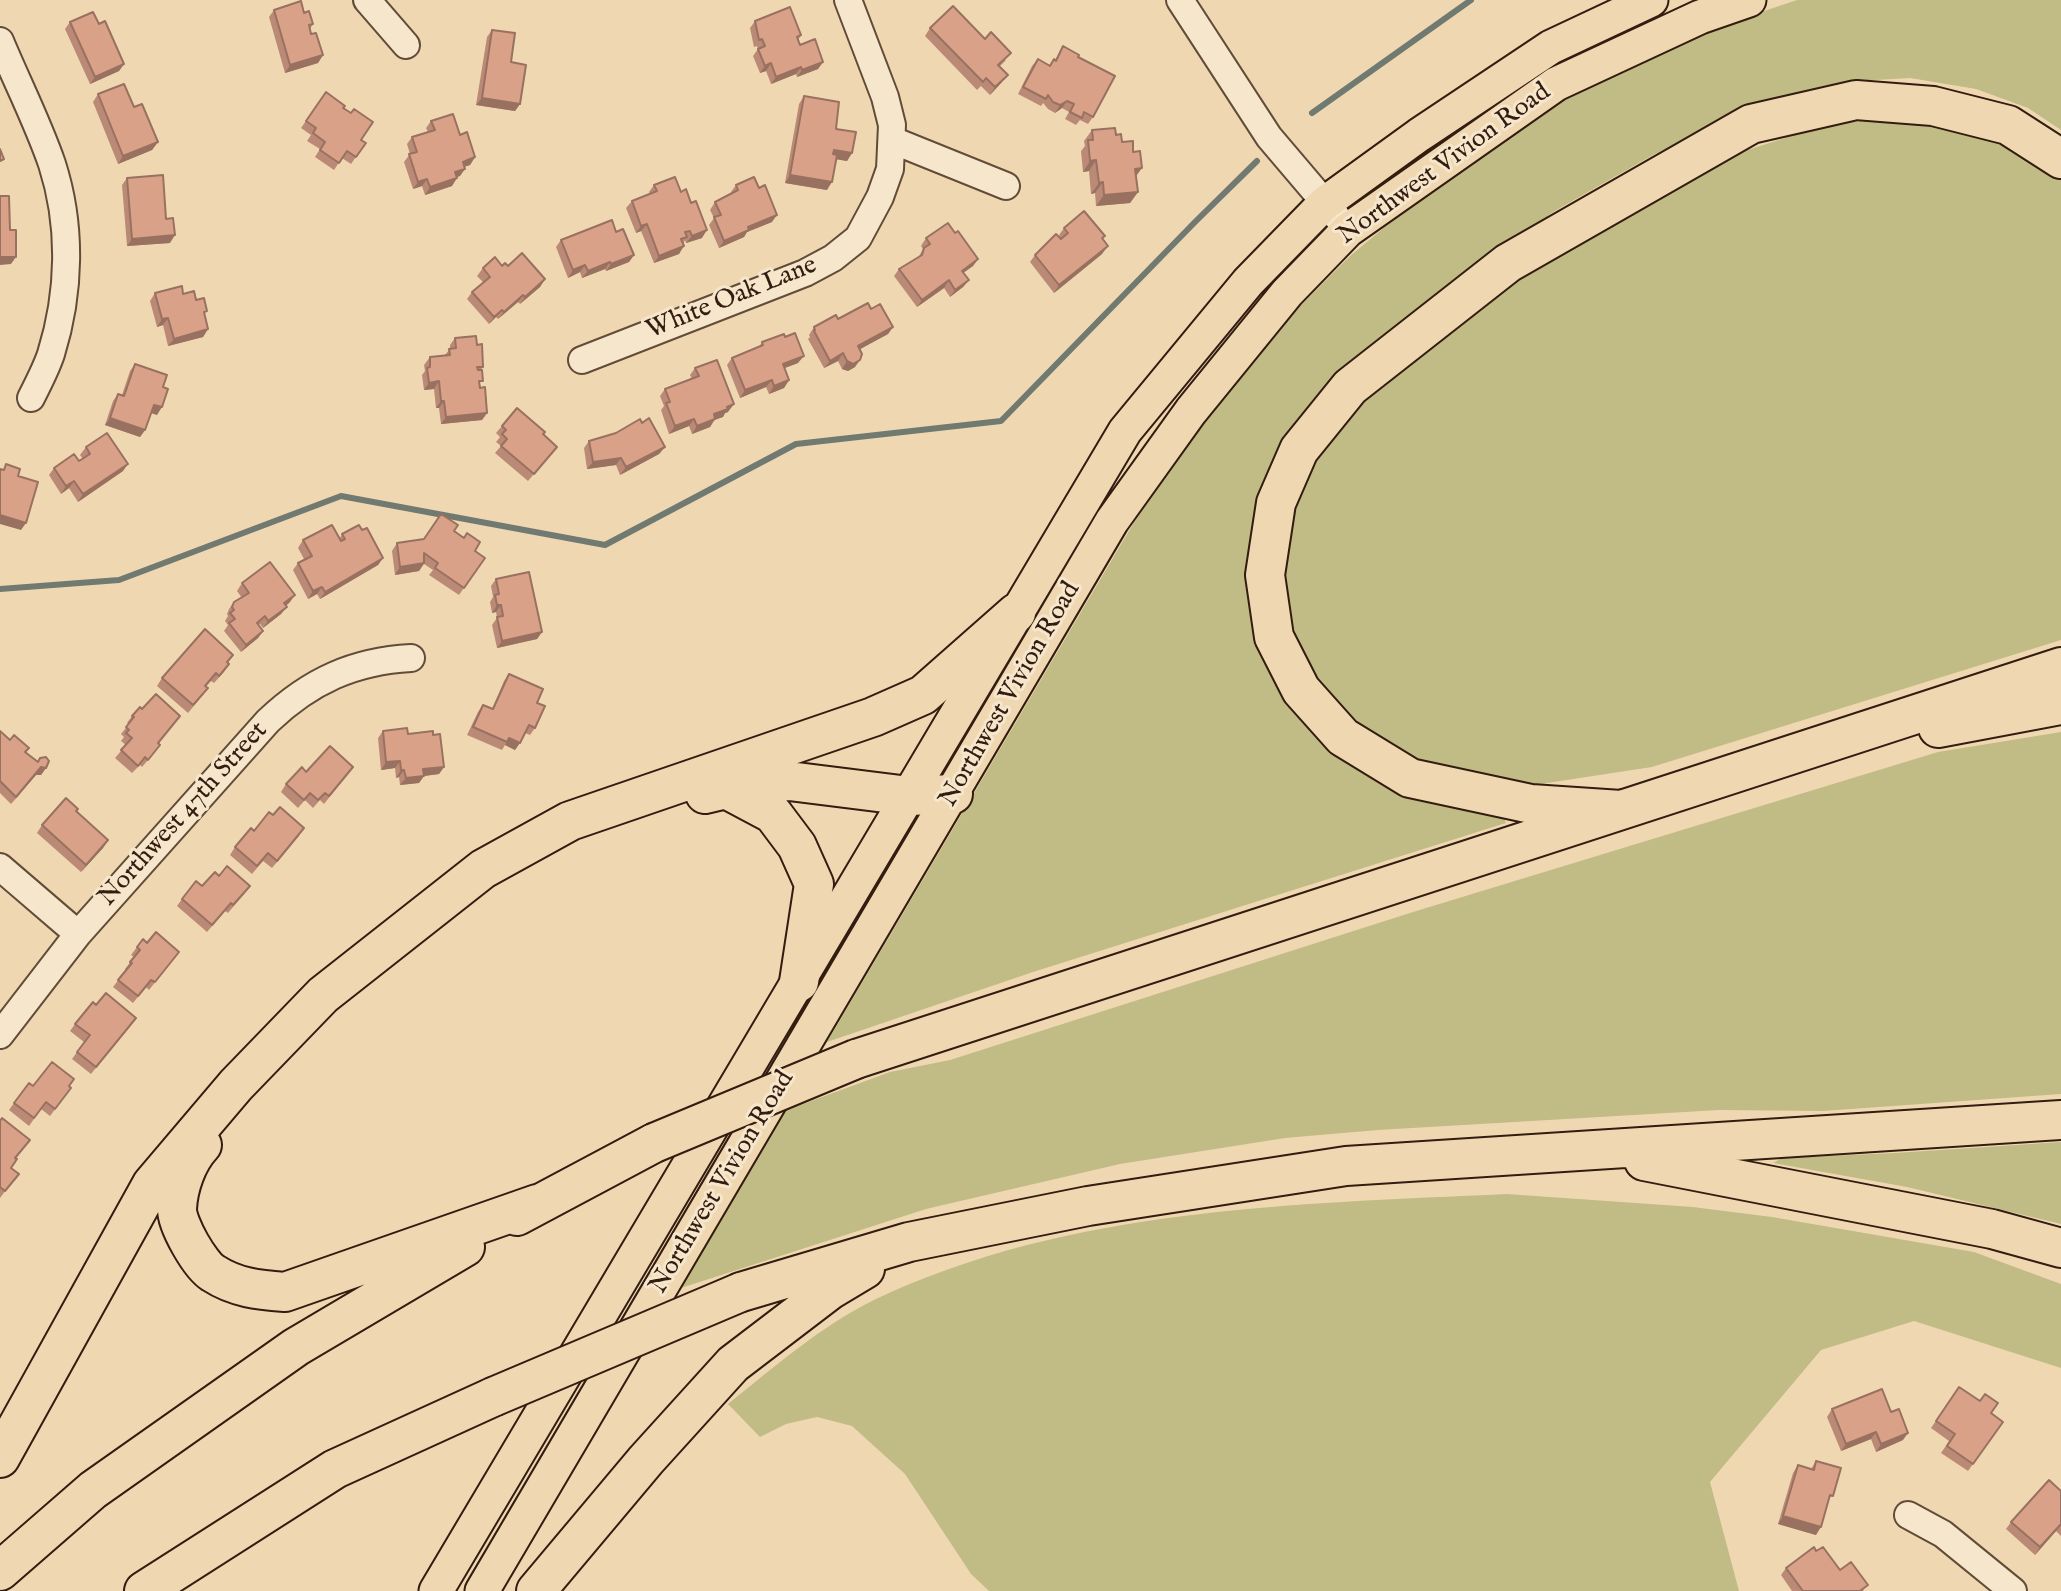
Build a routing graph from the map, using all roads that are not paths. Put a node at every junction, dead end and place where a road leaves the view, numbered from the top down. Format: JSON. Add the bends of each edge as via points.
{"nodes":[{"id":1,"x":368,"y":0,"type":"edge"},
{"id":2,"x":848,"y":0,"type":"edge"},
{"id":3,"x":1180,"y":0,"type":"edge"},
{"id":4,"x":1651,"y":0,"type":"edge"},
{"id":5,"x":1749,"y":0,"type":"edge"},
{"id":6,"x":0,"y":41,"type":"edge"},
{"id":7,"x":406,"y":45,"type":"dead end"},
{"id":8,"x":892,"y":139,"type":"junction"},
{"id":9,"x":2061,"y":159,"type":"edge"},
{"id":10,"x":1006,"y":186,"type":"dead end"},
{"id":11,"x":1325,"y":203,"type":"junction"},
{"id":12,"x":1348,"y":230,"type":"junction"},
{"id":13,"x":582,"y":360,"type":"dead end"},
{"id":14,"x":32,"y":398,"type":"dead end"},
{"id":15,"x":1016,"y":613,"type":"junction"},
{"id":16,"x":411,"y":658,"type":"dead end"},
{"id":17,"x":2061,"y":667,"type":"edge"},
{"id":18,"x":2061,"y":705,"type":"edge"},
{"id":19,"x":1791,"y":754,"type":"junction"},
{"id":20,"x":726,"y":789,"type":"junction"},
{"id":21,"x":953,"y":794,"type":"junction"},
{"id":22,"x":909,"y":796,"type":"junction"},
{"id":23,"x":1621,"y":810,"type":"junction"},
{"id":24,"x":0,"y":867,"type":"edge"},
{"id":25,"x":78,"y":934,"type":"junction"},
{"id":26,"x":800,"y":982,"type":"junction"},
{"id":27,"x":0,"y":1035,"type":"edge"},
{"id":28,"x":2061,"y":1119,"type":"edge"},
{"id":29,"x":1594,"y":1150,"type":"junction"},
{"id":30,"x":537,"y":1204,"type":"junction"},
{"id":31,"x":909,"y":1242,"type":"junction"},
{"id":32,"x":2061,"y":1248,"type":"edge"},
{"id":33,"x":0,"y":1458,"type":"edge"},
{"id":34,"x":1908,"y":1515,"type":"dead end"},
{"id":35,"x":0,"y":1571,"type":"edge"},
{"id":36,"x":151,"y":1588,"type":"edge"},
{"id":37,"x":436,"y":1591,"type":"edge"},
{"id":38,"x":482,"y":1591,"type":"edge"},
{"id":39,"x":537,"y":1591,"type":"edge"},
{"id":40,"x":2013,"y":1591,"type":"edge"}],
"edges":[{"from":1,"to":7,"type":"street"},
{"from":2,"to":8,"type":"street","name":"White Oak Lane","via":[[885,97]]},
{"from":3,"to":11,"type":"street","via":[[1269,137]]},
{"from":4,"to":11,"type":"main road","name":"Northwest Vivion Road","via":[[1551,47]]},
{"from":5,"to":12,"type":"main road","name":"Northwest Vivion Road","via":[[1700,17],[1556,84]]},
{"from":6,"to":14,"type":"street","via":[[52,164],[65,229],[59,325]]},
{"from":8,"to":10,"type":"street"},
{"from":8,"to":13,"type":"street","name":"White Oak Lane","via":[[890,169],[880,197],[858,238],[833,258]]},
{"from":9,"to":23,"type":"highway","via":[[2008,125],[1933,106],[1856,100],[1751,124],[1508,263],[1350,387],[1299,450],[1276,503],[1265,575],[1275,637],[1301,690],[1343,737],[1410,778],[1531,804]]},
{"from":11,"to":12,"type":"street"},
{"from":11,"to":15,"type":"main road","name":"Northwest Vivion Road","via":[[1248,282],[1125,431]]},
{"from":12,"to":21,"type":"main road","name":"Northwest Vivion Road","via":[[1287,293],[1191,411],[1112,522]]},
{"from":15,"to":22,"type":"main road","name":"Northwest Vivion Road"},
{"from":15,"to":33,"type":"highway","via":[[923,695],[873,717],[570,821],[526,845],[483,869],[323,995],[236,1084],[152,1184]]},
{"from":16,"to":25,"type":"street","name":"Northwest 47th Street","via":[[385,659],[346,670],[288,702]]},
{"from":17,"to":19,"type":"highway"},
{"from":18,"to":19,"type":"highway"},
{"from":19,"to":23,"type":"highway"},
{"from":20,"to":22,"type":"highway","via":[[789,781]]},
{"from":20,"to":26,"type":"highway","via":[[773,814],[797,846],[814,884]]},
{"from":20,"to":30,"type":"highway","via":[[667,803],[566,843],[474,895],[381,965],[280,1058],[198,1149],[186,1170],[177,1211],[192,1249],[212,1273],[244,1288],[285,1292]]},
{"from":21,"to":22,"type":"highway"},
{"from":21,"to":38,"type":"main road","name":"Northwest Vivion Road"},
{"from":22,"to":26,"type":"main road","name":"Northwest Vivion Road"},
{"from":23,"to":30,"type":"highway","bridge":true,"via":[[856,1059],[654,1143]]},
{"from":24,"to":25,"type":"street"},
{"from":25,"to":27,"type":"street","name":"Northwest 47th Street"},
{"from":26,"to":37,"type":"main road","name":"Northwest Vivion Road"},
{"from":28,"to":29,"type":"highway"},
{"from":29,"to":31,"type":"highway","via":[[1346,1166],[1088,1206]]},
{"from":29,"to":32,"type":"highway","via":[[1992,1229]]},
{"from":30,"to":35,"type":"highway","via":[[296,1347],[93,1490]]},
{"from":31,"to":36,"type":"highway","bridge":true,"via":[[741,1292],[335,1469]]},
{"from":31,"to":39,"type":"highway","via":[[830,1290],[733,1364]]},
{"from":34,"to":40,"type":"street","via":[[1943,1534]]}]}
